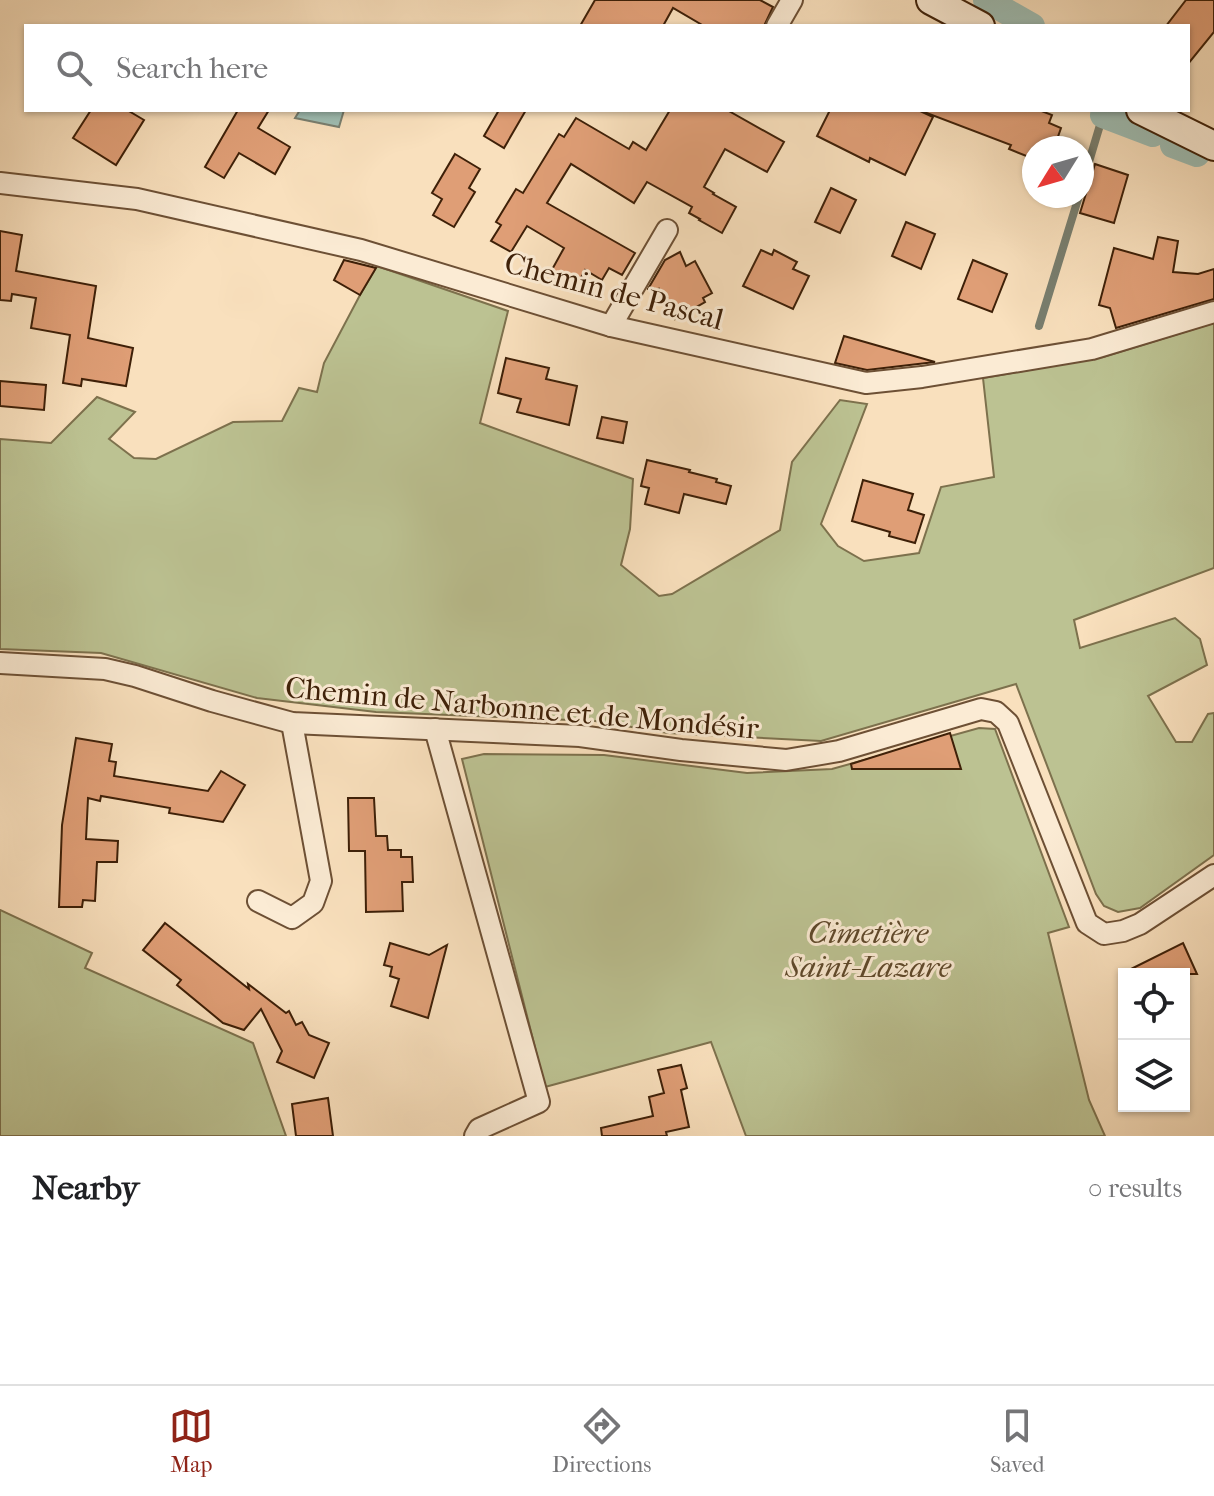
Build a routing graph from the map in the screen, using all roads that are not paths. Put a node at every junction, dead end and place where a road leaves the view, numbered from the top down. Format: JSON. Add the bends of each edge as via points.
{"nodes":[{"id":1,"x":792,"y":0,"type":"edge"},
{"id":2,"x":931,"y":0,"type":"edge"},
{"id":3,"x":778,"y":24,"type":"edge"},
{"id":4,"x":976,"y":24,"type":"edge"},
{"id":5,"x":1145,"y":112,"type":"edge"},
{"id":6,"x":1214,"y":146,"type":"edge"},
{"id":7,"x":0,"y":183,"type":"edge"},
{"id":8,"x":667,"y":230,"type":"dead end"},
{"id":9,"x":1214,"y":312,"type":"edge"},
{"id":10,"x":611,"y":326,"type":"junction"},
{"id":11,"x":0,"y":663,"type":"edge"},
{"id":12,"x":292,"y":723,"type":"junction"},
{"id":13,"x":435,"y":729,"type":"junction"},
{"id":14,"x":1214,"y":875,"type":"edge"},
{"id":15,"x":258,"y":901,"type":"dead end"},
{"id":16,"x":475,"y":1136,"type":"edge"}],
"edges":[{"from":1,"to":3,"type":"street"},
{"from":2,"to":4,"type":"street"},
{"from":5,"to":6,"type":"street"},
{"from":7,"to":10,"type":"street","name":"Chemin de Pascal","via":[[137,199],[361,250]]},
{"from":8,"to":10,"type":"street"},
{"from":9,"to":10,"type":"street","name":"Chemin de Pascal","via":[[1092,349],[866,383]]},
{"from":11,"to":12,"type":"street","name":"Chemin de Narbonne et de Mondésir","via":[[105,669]]},
{"from":12,"to":13,"type":"street","name":"Chemin de Narbonne et de Mondésir"},
{"from":12,"to":15,"type":"street","via":[[321,881],[313,903],[292,918]]},
{"from":13,"to":14,"type":"street","name":"Chemin de Narbonne et de Mondésir","via":[[580,736],[786,760],[839,751],[981,709],[996,712],[1008,723],[1087,923],[1104,934],[1123,931]]},
{"from":13,"to":16,"type":"street","via":[[539,1102],[479,1129]]}]}
